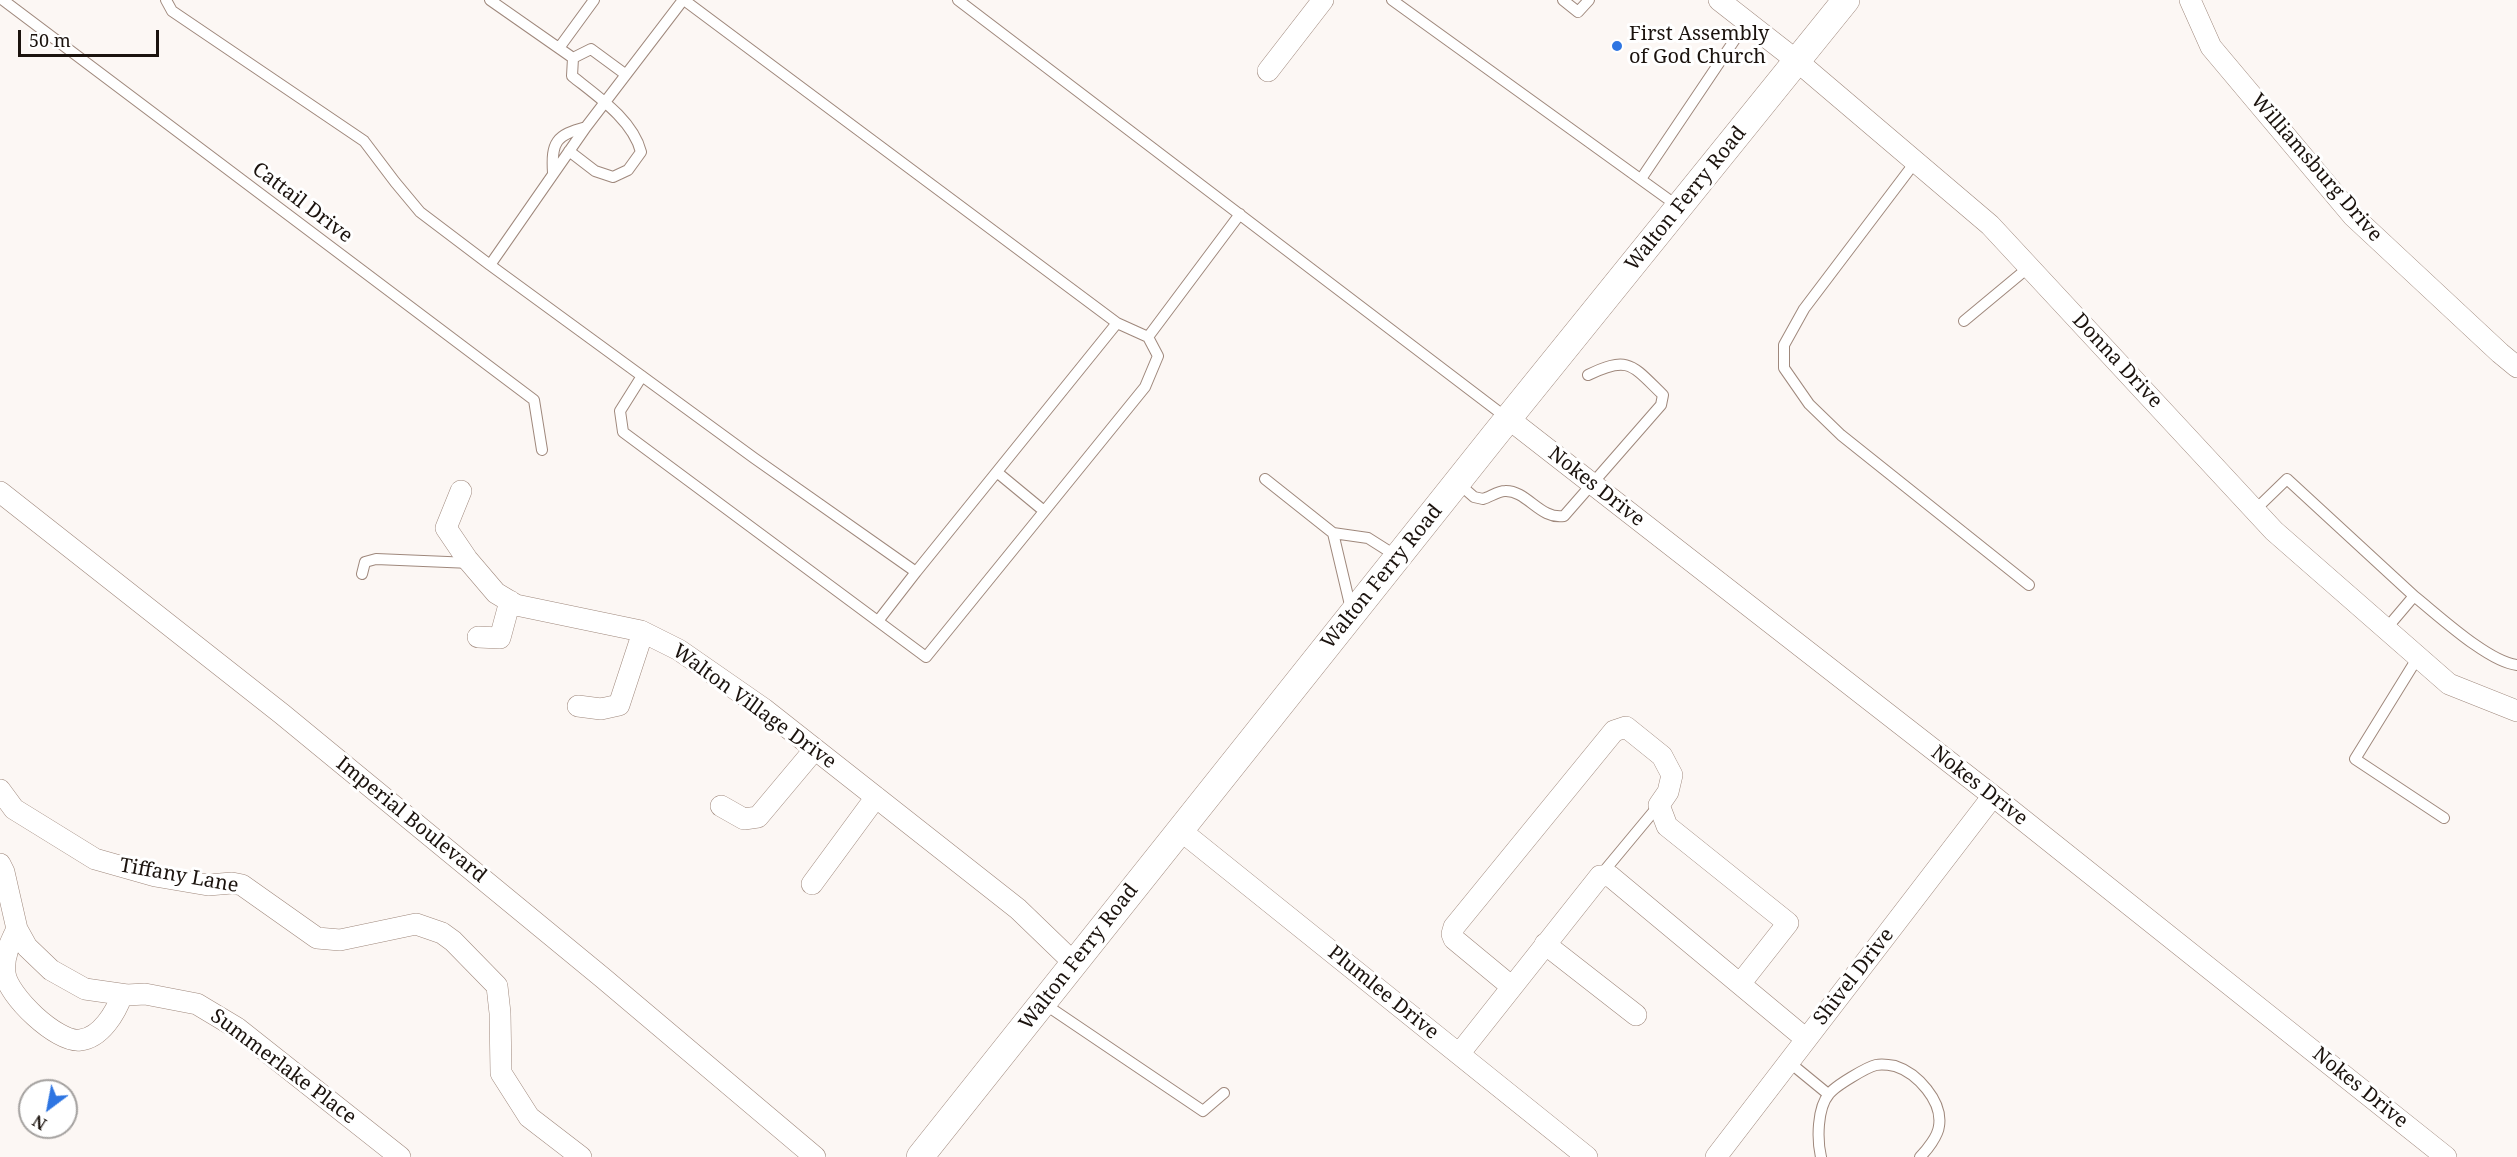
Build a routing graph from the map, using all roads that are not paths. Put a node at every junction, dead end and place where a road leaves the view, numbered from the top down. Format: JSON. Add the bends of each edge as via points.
{"nodes":[{"id":1,"x":166,"y":0,"type":"edge"},
{"id":2,"x":490,"y":0,"type":"edge"},
{"id":3,"x":594,"y":0,"type":"edge"},
{"id":4,"x":683,"y":0,"type":"edge"},
{"id":5,"x":958,"y":0,"type":"edge"},
{"id":6,"x":1323,"y":0,"type":"edge"},
{"id":7,"x":1392,"y":0,"type":"edge"},
{"id":8,"x":1563,"y":0,"type":"edge"},
{"id":9,"x":1589,"y":0,"type":"edge"},
{"id":10,"x":1719,"y":0,"type":"edge"},
{"id":11,"x":1846,"y":0,"type":"edge"},
{"id":12,"x":2190,"y":0,"type":"edge"},
{"id":13,"x":6,"y":1,"type":"edge"},
{"id":14,"x":1746,"y":22,"type":"junction"},
{"id":15,"x":559,"y":48,"type":"junction"},
{"id":16,"x":573,"y":57,"type":"junction"},
{"id":17,"x":1797,"y":61,"type":"junction"},
{"id":18,"x":1268,"y":71,"type":"dead end"},
{"id":19,"x":625,"y":74,"type":"junction"},
{"id":20,"x":604,"y":102,"type":"junction"},
{"id":21,"x":586,"y":127,"type":"junction"},
{"id":22,"x":569,"y":151,"type":"junction"},
{"id":23,"x":1916,"y":161,"type":"junction"},
{"id":24,"x":553,"y":173,"type":"junction"},
{"id":25,"x":1641,"y":179,"type":"junction"},
{"id":26,"x":1680,"y":207,"type":"junction"},
{"id":27,"x":1240,"y":214,"type":"junction"},
{"id":28,"x":490,"y":265,"type":"junction"},
{"id":29,"x":2029,"y":267,"type":"junction"},
{"id":30,"x":1964,"y":321,"type":"dead end"},
{"id":31,"x":1118,"y":323,"type":"junction"},
{"id":32,"x":1148,"y":337,"type":"junction"},
{"id":33,"x":2517,"y":367,"type":"edge"},
{"id":34,"x":1588,"y":375,"type":"dead end"},
{"id":35,"x":642,"y":376,"type":"junction"},
{"id":36,"x":1509,"y":419,"type":"junction"},
{"id":37,"x":542,"y":450,"type":"dead end"},
{"id":38,"x":998,"y":473,"type":"junction"},
{"id":39,"x":1265,"y":479,"type":"dead end"},
{"id":40,"x":1457,"y":482,"type":"junction"},
{"id":41,"x":1593,"y":485,"type":"junction"},
{"id":42,"x":461,"y":491,"type":"dead end"},
{"id":43,"x":0,"y":492,"type":"edge"},
{"id":44,"x":2255,"y":510,"type":"junction"},
{"id":45,"x":1044,"y":511,"type":"junction"},
{"id":46,"x":1333,"y":533,"type":"junction"},
{"id":47,"x":1398,"y":557,"type":"junction"},
{"id":48,"x":471,"y":563,"type":"junction"},
{"id":49,"x":916,"y":573,"type":"junction"},
{"id":50,"x":362,"y":574,"type":"dead end"},
{"id":51,"x":2029,"y":585,"type":"dead end"},
{"id":52,"x":2414,"y":596,"type":"junction"},
{"id":53,"x":510,"y":601,"type":"junction"},
{"id":54,"x":1353,"y":614,"type":"junction"},
{"id":55,"x":878,"y":621,"type":"junction"},
{"id":56,"x":2386,"y":629,"type":"junction"},
{"id":57,"x":643,"y":632,"type":"junction"},
{"id":58,"x":478,"y":637,"type":"dead end"},
{"id":59,"x":2418,"y":657,"type":"junction"},
{"id":60,"x":2517,"y":665,"type":"edge"},
{"id":61,"x":578,"y":706,"type":"dead end"},
{"id":62,"x":2517,"y":711,"type":"edge"},
{"id":63,"x":815,"y":749,"type":"junction"},
{"id":64,"x":0,"y":790,"type":"edge"},
{"id":65,"x":876,"y":796,"type":"junction"},
{"id":66,"x":1993,"y":796,"type":"junction"},
{"id":67,"x":1659,"y":805,"type":"junction"},
{"id":68,"x":721,"y":806,"type":"dead end"},
{"id":69,"x":2445,"y":818,"type":"dead end"},
{"id":70,"x":1180,"y":830,"type":"junction"},
{"id":71,"x":0,"y":864,"type":"edge"},
{"id":72,"x":1600,"y":876,"type":"junction"},
{"id":73,"x":812,"y":884,"type":"dead end"},
{"id":74,"x":17,"y":929,"type":"junction"},
{"id":75,"x":1545,"y":944,"type":"junction"},
{"id":76,"x":1074,"y":963,"type":"junction"},
{"id":77,"x":1740,"y":984,"type":"junction"},
{"id":78,"x":1512,"y":987,"type":"junction"},
{"id":79,"x":122,"y":994,"type":"junction"},
{"id":80,"x":1043,"y":1002,"type":"junction"},
{"id":81,"x":1635,"y":1015,"type":"dead end"},
{"id":82,"x":1806,"y":1040,"type":"junction"},
{"id":83,"x":1459,"y":1054,"type":"junction"},
{"id":84,"x":1789,"y":1062,"type":"junction"},
{"id":85,"x":1224,"y":1093,"type":"dead end"},
{"id":86,"x":1828,"y":1094,"type":"junction"},
{"id":87,"x":400,"y":1157,"type":"edge"},
{"id":88,"x":581,"y":1157,"type":"edge"},
{"id":89,"x":815,"y":1157,"type":"edge"},
{"id":90,"x":920,"y":1157,"type":"edge"},
{"id":91,"x":1587,"y":1157,"type":"edge"},
{"id":92,"x":1716,"y":1157,"type":"edge"},
{"id":93,"x":1821,"y":1157,"type":"edge"},
{"id":94,"x":1920,"y":1157,"type":"edge"},
{"id":95,"x":2446,"y":1157,"type":"edge"}],
"edges":[{"from":1,"to":28,"type":"lane","via":[[172,11],[364,141],[420,212]]},
{"from":2,"to":15,"type":"lane"},
{"from":3,"to":15,"type":"lane"},
{"from":4,"to":19,"type":"lane"},
{"from":4,"to":31,"type":"lane"},
{"from":5,"to":27,"type":"lane"},
{"from":6,"to":18,"type":"street"},
{"from":7,"to":25,"type":"lane"},
{"from":8,"to":9,"type":"lane","via":[[1578,12]]},
{"from":10,"to":14,"type":"street","name":"Donna Drive"},
{"from":11,"to":17,"type":"street","name":"Walton Ferry Road"},
{"from":12,"to":33,"type":"street","name":"Williamsburg Drive","via":[[2211,46],[2353,216]]},
{"from":13,"to":37,"type":"lane","name":"Cattail Drive","via":[[534,400]]},
{"from":14,"to":17,"type":"street","name":"Donna Drive"},
{"from":14,"to":25,"type":"lane"},
{"from":15,"to":16,"type":"lane"},
{"from":16,"to":19,"type":"lane","via":[[591,49]]},
{"from":16,"to":20,"type":"lane","via":[[572,76]]},
{"from":17,"to":23,"type":"street","name":"Donna Drive"},
{"from":17,"to":26,"type":"street","name":"Walton Ferry Road"},
{"from":19,"to":20,"type":"lane"},
{"from":20,"to":21,"type":"lane"},
{"from":20,"to":22,"type":"lane","via":[[638,139],[641,152],[628,170],[613,177],[595,171]]},
{"from":21,"to":22,"type":"lane"},
{"from":21,"to":24,"type":"lane","via":[[563,133],[551,150]]},
{"from":22,"to":24,"type":"lane"},
{"from":23,"to":29,"type":"street","name":"Donna Drive","via":[[1990,225]]},
{"from":23,"to":51,"type":"lane","via":[[1804,309],[1784,345],[1784,368],[1809,404],[1841,435]]},
{"from":24,"to":28,"type":"lane"},
{"from":25,"to":26,"type":"lane"},
{"from":26,"to":36,"type":"street","name":"Walton Ferry Road"},
{"from":27,"to":32,"type":"lane"},
{"from":27,"to":36,"type":"lane"},
{"from":28,"to":35,"type":"lane"},
{"from":29,"to":30,"type":"lane"},
{"from":29,"to":44,"type":"street","name":"Donna Drive"},
{"from":31,"to":32,"type":"lane"},
{"from":31,"to":38,"type":"lane"},
{"from":32,"to":45,"type":"lane","via":[[1158,356],[1145,387]]},
{"from":34,"to":41,"type":"lane","via":[[1616,363],[1626,363],[1663,395],[1661,405]]},
{"from":35,"to":49,"type":"lane"},
{"from":35,"to":55,"type":"lane","via":[[620,411],[623,432]]},
{"from":36,"to":40,"type":"street","name":"Walton Ferry Road"},
{"from":36,"to":41,"type":"street","name":"Nokes Drive"},
{"from":38,"to":45,"type":"lane"},
{"from":38,"to":49,"type":"lane"},
{"from":39,"to":46,"type":"lane"},
{"from":40,"to":41,"type":"lane","via":[[1474,497],[1483,499],[1502,490],[1514,491],[1559,517]]},
{"from":40,"to":47,"type":"street","name":"Walton Ferry Road"},
{"from":41,"to":66,"type":"street","name":"Nokes Drive"},
{"from":42,"to":48,"type":"street","name":"Walton Village Drive","via":[[446,528]]},
{"from":43,"to":89,"type":"street","name":"Imperial Boulevard","via":[[282,714]]},
{"from":44,"to":52,"type":"lane","via":[[2287,479]]},
{"from":44,"to":56,"type":"street","name":"Donna Drive"},
{"from":45,"to":55,"type":"lane","via":[[926,657]]},
{"from":46,"to":47,"type":"lane","via":[[1368,538]]},
{"from":46,"to":54,"type":"lane"},
{"from":47,"to":54,"type":"street","name":"Walton Ferry Road"},
{"from":48,"to":50,"type":"lane","via":[[376,559],[365,562]]},
{"from":48,"to":53,"type":"street","name":"Walton Village Drive","via":[[496,593]]},
{"from":49,"to":55,"type":"lane"},
{"from":52,"to":56,"type":"lane"},
{"from":52,"to":60,"type":"lane","via":[[2484,651]]},
{"from":53,"to":57,"type":"street","name":"Walton Village Drive"},
{"from":53,"to":58,"type":"street","via":[[500,638]]},
{"from":54,"to":70,"type":"street","name":"Walton Ferry Road"},
{"from":56,"to":59,"type":"street","name":"Donna Drive"},
{"from":57,"to":61,"type":"street","via":[[619,705],[601,709]]},
{"from":57,"to":63,"type":"street","name":"Walton Village Drive","via":[[679,650]]},
{"from":59,"to":62,"type":"street","name":"Donna Drive","via":[[2449,684]]},
{"from":59,"to":69,"type":"lane","via":[[2355,759]]},
{"from":63,"to":65,"type":"street","name":"Walton Village Drive"},
{"from":63,"to":68,"type":"street","via":[[758,817],[744,819]]},
{"from":64,"to":88,"type":"street","name":"Tiffany Lane","via":[[14,809],[95,859],[208,885],[242,885],[317,938],[340,940],[416,924],[442,933],[497,986],[501,1073],[529,1117]]},
{"from":65,"to":73,"type":"street"},
{"from":65,"to":76,"type":"street","name":"Walton Village Drive","via":[[1018,909]]},
{"from":66,"to":82,"type":"street","name":"Shivel Drive"},
{"from":66,"to":95,"type":"street","name":"Nokes Drive"},
{"from":67,"to":72,"type":"lane"},
{"from":67,"to":77,"type":"street","via":[[1667,826],[1788,923]]},
{"from":67,"to":78,"type":"street","via":[[1668,792],[1672,775],[1662,756],[1626,727],[1614,731],[1454,927],[1454,939]]},
{"from":70,"to":76,"type":"street","name":"Walton Ferry Road"},
{"from":70,"to":83,"type":"street","name":"Plumlee Drive"},
{"from":71,"to":74,"type":"street","name":"Summerlake Place"},
{"from":72,"to":75,"type":"street"},
{"from":72,"to":77,"type":"street","via":[[1610,876]]},
{"from":74,"to":79,"type":"street","name":"Summerlake Place","via":[[27,947],[51,970],[85,989]]},
{"from":74,"to":79,"type":"street","via":[[8,948],[5,975],[18,1001],[56,1032],[71,1039],[89,1037],[116,1012]]},
{"from":75,"to":78,"type":"street"},
{"from":75,"to":81,"type":"street"},
{"from":76,"to":80,"type":"street","name":"Walton Ferry Road"},
{"from":77,"to":82,"type":"street"},
{"from":78,"to":83,"type":"street"},
{"from":79,"to":87,"type":"street","name":"Summerlake Place","via":[[145,994],[197,1004],[237,1028]]},
{"from":80,"to":85,"type":"lane","via":[[1203,1111]]},
{"from":80,"to":90,"type":"street","name":"Walton Ferry Road"},
{"from":82,"to":84,"type":"street","name":"Shivel Drive"},
{"from":83,"to":91,"type":"street","name":"Plumlee Drive"},
{"from":84,"to":86,"type":"lane"},
{"from":84,"to":92,"type":"street","name":"Shivel Drive"},
{"from":86,"to":93,"type":"lane","via":[[1817,1139]]},
{"from":86,"to":94,"type":"lane","via":[[1877,1065],[1894,1066],[1911,1075],[1937,1106],[1939,1126]]}]}
